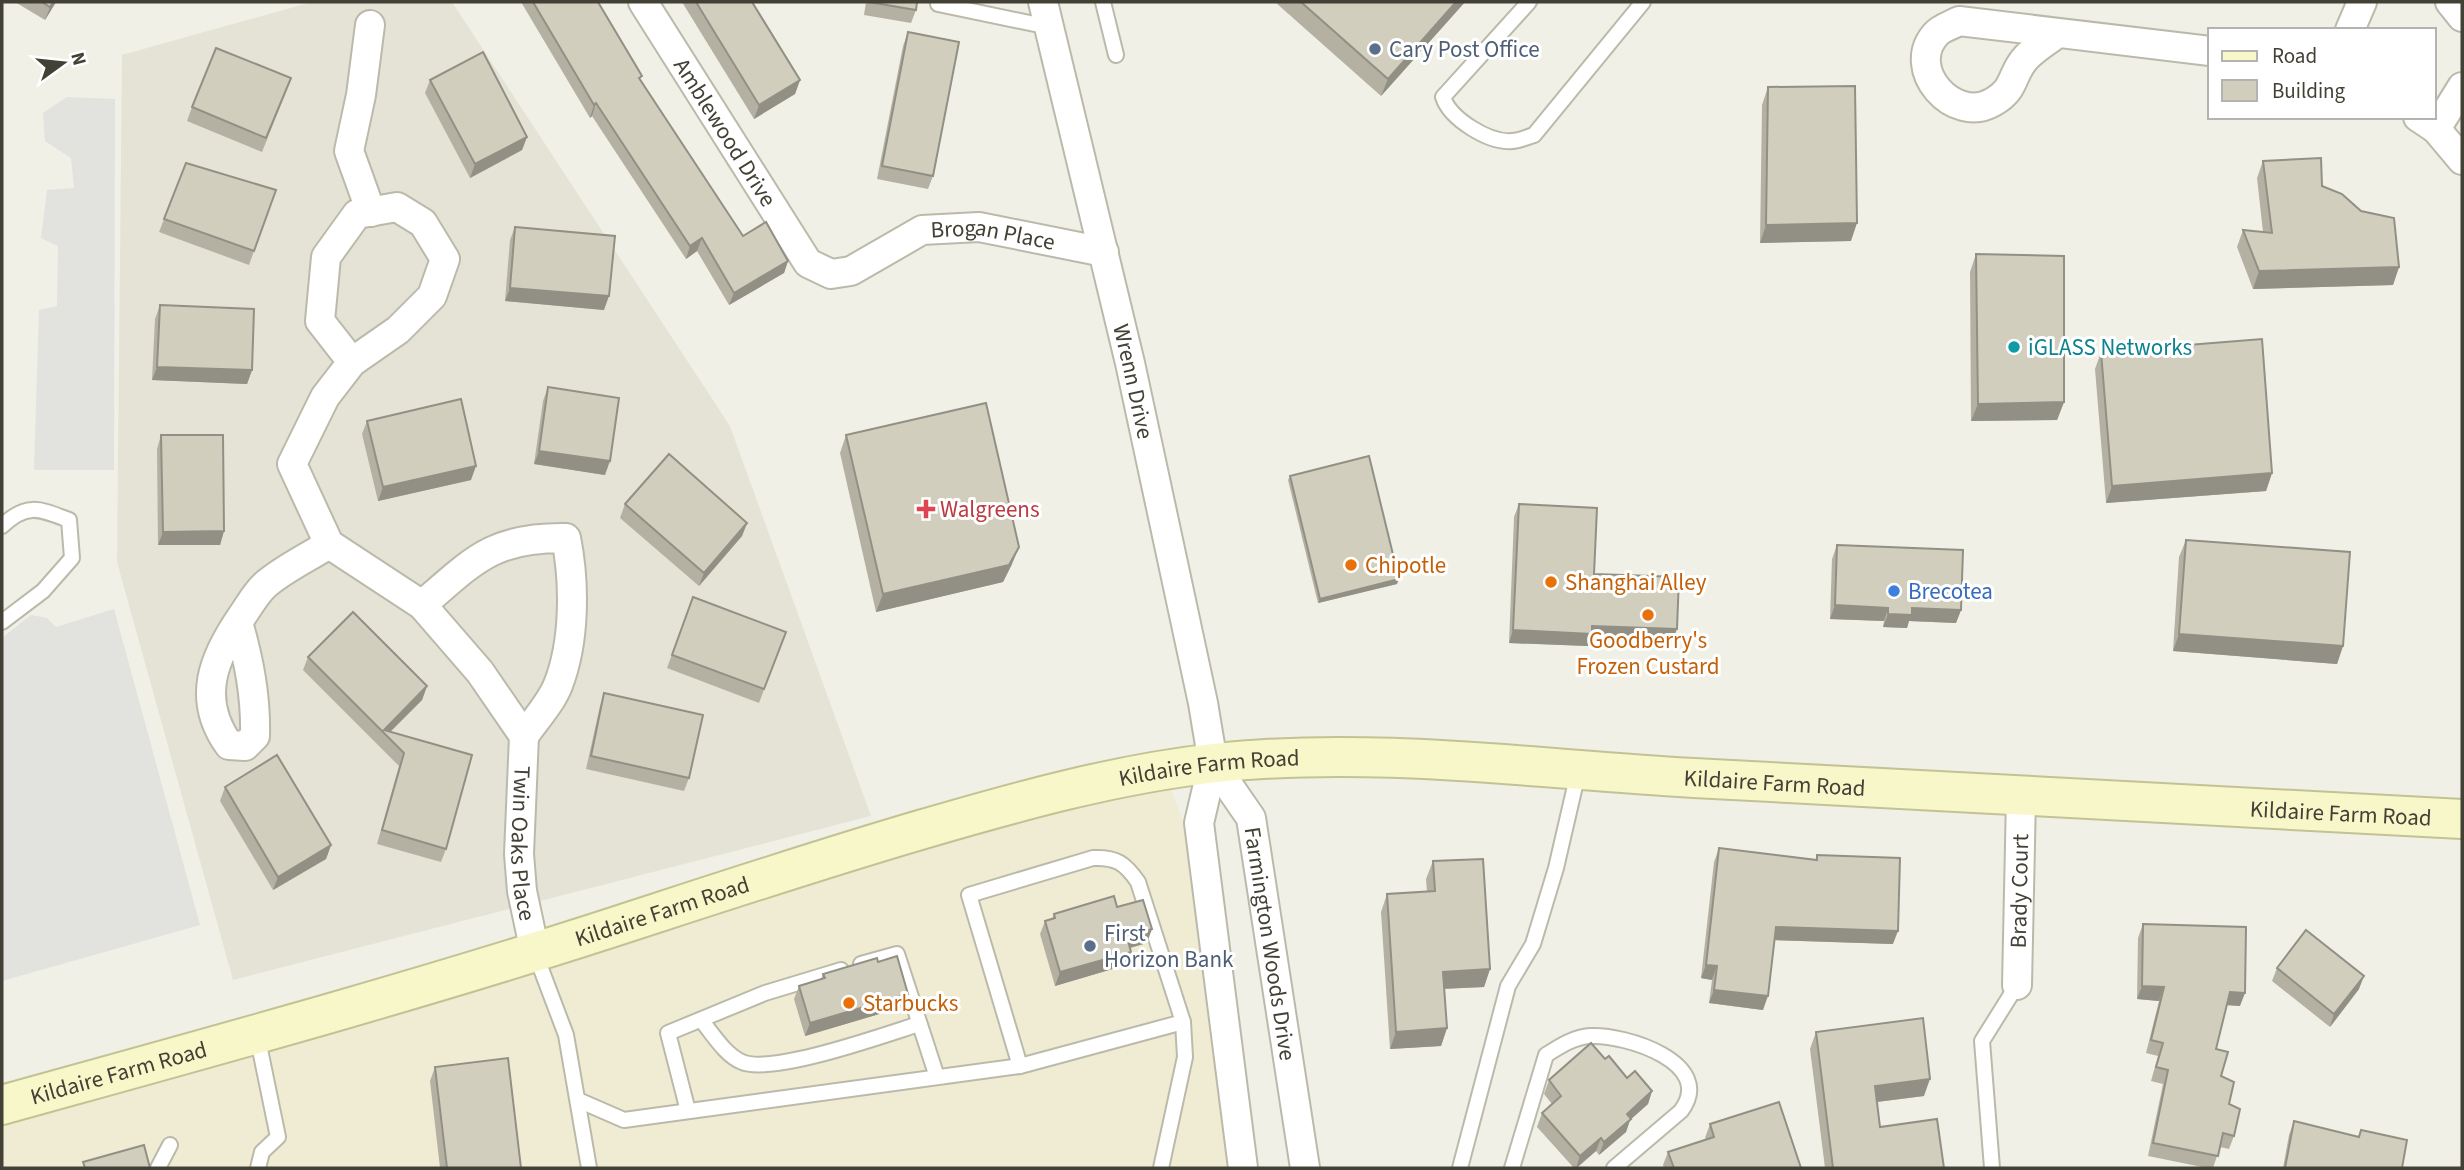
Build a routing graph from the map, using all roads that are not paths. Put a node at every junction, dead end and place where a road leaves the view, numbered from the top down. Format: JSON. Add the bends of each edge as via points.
{"nodes":[{"id":1,"x":642,"y":2,"type":"edge"},
{"id":2,"x":1102,"y":2,"type":"edge"},
{"id":3,"x":1530,"y":2,"type":"edge"},
{"id":4,"x":1643,"y":2,"type":"edge"},
{"id":5,"x":2362,"y":2,"type":"edge"},
{"id":6,"x":2450,"y":2,"type":"edge"},
{"id":7,"x":938,"y":4,"type":"dead end"},
{"id":8,"x":1046,"y":14,"type":"edge"},
{"id":9,"x":2462,"y":17,"type":"edge"},
{"id":10,"x":370,"y":25,"type":"dead end"},
{"id":11,"x":2351,"y":28,"type":"edge"},
{"id":12,"x":2058,"y":33,"type":"dead end"},
{"id":13,"x":2208,"y":51,"type":"edge"},
{"id":14,"x":1115,"y":55,"type":"dead end"},
{"id":15,"x":2462,"y":87,"type":"edge"},
{"id":16,"x":2436,"y":114,"type":"edge"},
{"id":17,"x":2427,"y":123,"type":"edge"},
{"id":18,"x":2462,"y":160,"type":"edge"},
{"id":19,"x":371,"y":212,"type":"junction"},
{"id":20,"x":1104,"y":252,"type":"junction"},
{"id":21,"x":808,"y":263,"type":"joint"},
{"id":22,"x":352,"y":362,"type":"junction"},
{"id":23,"x":2,"y":526,"type":"edge"},
{"id":24,"x":330,"y":544,"type":"junction"},
{"id":25,"x":422,"y":605,"type":"junction"},
{"id":26,"x":2,"y":622,"type":"edge"},
{"id":27,"x":238,"y":622,"type":"dead end"},
{"id":28,"x":524,"y":736,"type":"junction"},
{"id":29,"x":1213,"y":763,"type":"junction"},
{"id":30,"x":1578,"y":771,"type":"junction"},
{"id":31,"x":2021,"y":797,"type":"junction"},
{"id":32,"x":2462,"y":818,"type":"edge"},
{"id":33,"x":535,"y":952,"type":"junction"},
{"id":34,"x":2017,"y":985,"type":"joint"},
{"id":35,"x":701,"y":1020,"type":"junction"},
{"id":36,"x":1183,"y":1022,"type":"junction"},
{"id":37,"x":919,"y":1024,"type":"junction"},
{"id":38,"x":257,"y":1034,"type":"junction"},
{"id":39,"x":1020,"y":1066,"type":"junction"},
{"id":40,"x":937,"y":1077,"type":"junction"},
{"id":41,"x":578,"y":1100,"type":"junction"},
{"id":42,"x":2,"y":1105,"type":"edge"},
{"id":43,"x":688,"y":1111,"type":"junction"},
{"id":44,"x":170,"y":1145,"type":"dead end"},
{"id":45,"x":158,"y":1168,"type":"edge"},
{"id":46,"x":258,"y":1168,"type":"edge"},
{"id":47,"x":589,"y":1168,"type":"edge"},
{"id":48,"x":1161,"y":1168,"type":"edge"},
{"id":49,"x":1243,"y":1168,"type":"edge"},
{"id":50,"x":1305,"y":1168,"type":"edge"},
{"id":51,"x":1460,"y":1168,"type":"edge"},
{"id":52,"x":1512,"y":1168,"type":"edge"},
{"id":53,"x":1614,"y":1168,"type":"edge"},
{"id":54,"x":1992,"y":1168,"type":"edge"}],
"edges":[{"from":1,"to":21,"type":"street","name":"Amblewood Drive"},
{"from":2,"to":14,"type":"lane"},
{"from":3,"to":4,"type":"lane","via":[[1443,97],[1446,106],[1484,136],[1511,142],[1534,135]]},
{"from":5,"to":11,"type":"street"},
{"from":6,"to":9,"type":"street"},
{"from":7,"to":8,"type":"lane"},
{"from":8,"to":20,"type":"street","name":"Wrenn Drive"},
{"from":10,"to":19,"type":"street","via":[[349,150]]},
{"from":12,"to":13,"type":"street"},
{"from":15,"to":16,"type":"street"},
{"from":17,"to":18,"type":"street"},
{"from":19,"to":22,"type":"street","via":[[357,214],[326,257],[320,321]]},
{"from":19,"to":22,"type":"street","via":[[397,207],[423,223],[445,259],[432,296],[398,330]]},
{"from":20,"to":21,"type":"street","name":"Brogan Place","via":[[979,226],[922,230],[851,271],[831,274]]},
{"from":20,"to":29,"type":"street","name":"Wrenn Drive"},
{"from":22,"to":24,"type":"street","via":[[325,397],[292,464]]},
{"from":23,"to":26,"type":"lane","via":[[17,512],[38,509],[69,520],[72,558],[43,591]]},
{"from":24,"to":25,"type":"street","name":"Twin Oaks Place"},
{"from":24,"to":27,"type":"street","via":[[264,586]]},
{"from":25,"to":28,"type":"street","name":"Twin Oaks Place","via":[[480,671]]},
{"from":25,"to":28,"type":"street","name":"Twin Oaks Place","via":[[486,552],[529,538],[566,538],[570,629],[558,686]]},
{"from":28,"to":33,"type":"street","name":"Twin Oaks Place","via":[[519,854]]},
{"from":29,"to":30,"type":"main road","name":"Kildaire Farm Road","via":[[1409,757]]},
{"from":29,"to":33,"type":"main road","name":"Kildaire Farm Road","via":[[989,809]]},
{"from":29,"to":49,"type":"street","via":[[1199,824]]},
{"from":29,"to":50,"type":"street","name":"Farmington Woods Drive","via":[[1251,818]]},
{"from":30,"to":31,"type":"main road","name":"Kildaire Farm Road"},
{"from":30,"to":51,"type":"lane","via":[[1556,867],[1533,944],[1508,986]]},
{"from":31,"to":32,"type":"main road","name":"Kildaire Farm Road"},
{"from":31,"to":34,"type":"street","name":"Brady Court"},
{"from":33,"to":38,"type":"main road","name":"Kildaire Farm Road"},
{"from":33,"to":41,"type":"lane","via":[[566,1035]]},
{"from":34,"to":54,"type":"lane","via":[[1982,1041]]},
{"from":35,"to":37,"type":"lane","via":[[731,1055],[743,1063],[757,1064],[814,1055]]},
{"from":35,"to":37,"type":"lane","via":[[765,993],[897,954]]},
{"from":35,"to":43,"type":"lane","via":[[668,1033]]},
{"from":36,"to":39,"type":"lane"},
{"from":36,"to":39,"type":"lane","via":[[1138,882],[1126,865],[1111,857],[1093,858],[970,895]]},
{"from":36,"to":48,"type":"lane","via":[[1185,1057]]},
{"from":37,"to":40,"type":"lane"},
{"from":38,"to":42,"type":"main road","name":"Kildaire Farm Road"},
{"from":38,"to":46,"type":"lane","via":[[278,1138],[262,1152]]},
{"from":39,"to":40,"type":"lane"},
{"from":40,"to":43,"type":"lane"},
{"from":41,"to":43,"type":"lane","via":[[624,1120]]},
{"from":41,"to":47,"type":"lane"},
{"from":44,"to":45,"type":"lane"},
{"from":52,"to":53,"type":"lane","via":[[1546,1055],[1588,1036],[1606,1036],[1674,1060],[1685,1073],[1690,1092],[1681,1111]]}]}
